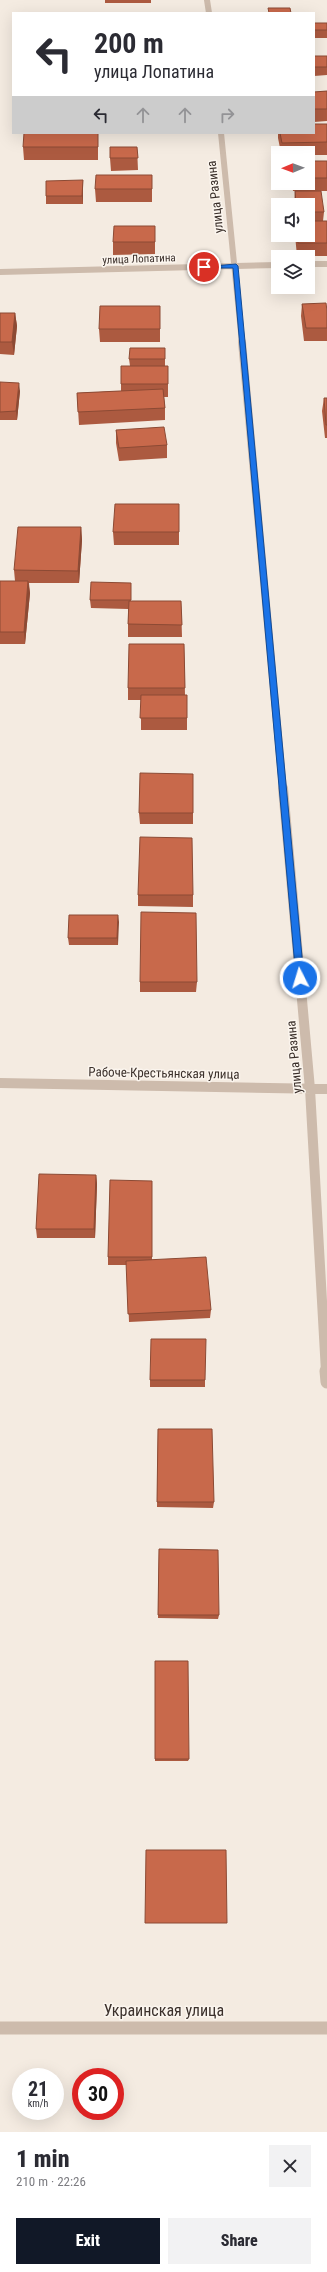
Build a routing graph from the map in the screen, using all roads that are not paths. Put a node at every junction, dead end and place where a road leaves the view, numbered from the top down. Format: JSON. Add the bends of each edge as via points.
{"nodes":[{"id":1,"x":207,"y":0,"type":"edge"},
{"id":2,"x":209,"y":12,"type":"edge"},
{"id":3,"x":221,"y":134,"type":"edge"},
{"id":4,"x":315,"y":264,"type":"edge"},
{"id":5,"x":327,"y":264,"type":"edge"},
{"id":6,"x":271,"y":265,"type":"edge"},
{"id":7,"x":236,"y":266,"type":"junction"},
{"id":8,"x":0,"y":272,"type":"edge"},
{"id":9,"x":0,"y":1083,"type":"edge"},
{"id":10,"x":310,"y":1089,"type":"junction"},
{"id":11,"x":327,"y":1089,"type":"edge"},
{"id":12,"x":327,"y":1382,"type":"edge"},
{"id":13,"x":0,"y":2028,"type":"edge"},
{"id":14,"x":327,"y":2028,"type":"edge"}],
"edges":[{"from":1,"to":2,"type":"street"},
{"from":3,"to":7,"type":"street","name":"улица Разина"},
{"from":4,"to":5,"type":"street"},
{"from":6,"to":7,"type":"street","name":"улица Лопатина"},
{"from":7,"to":8,"type":"street","name":"улица Лопатина"},
{"from":7,"to":10,"type":"street","name":"улица Разина"},
{"from":9,"to":10,"type":"street","name":"Рабоче-Крестьянская улица"},
{"from":10,"to":11,"type":"street","name":"Рабоче-Крестьянская улица"},
{"from":10,"to":12,"type":"street","name":"улица Разина"},
{"from":13,"to":14,"type":"street","name":"Украинская улица"}]}
